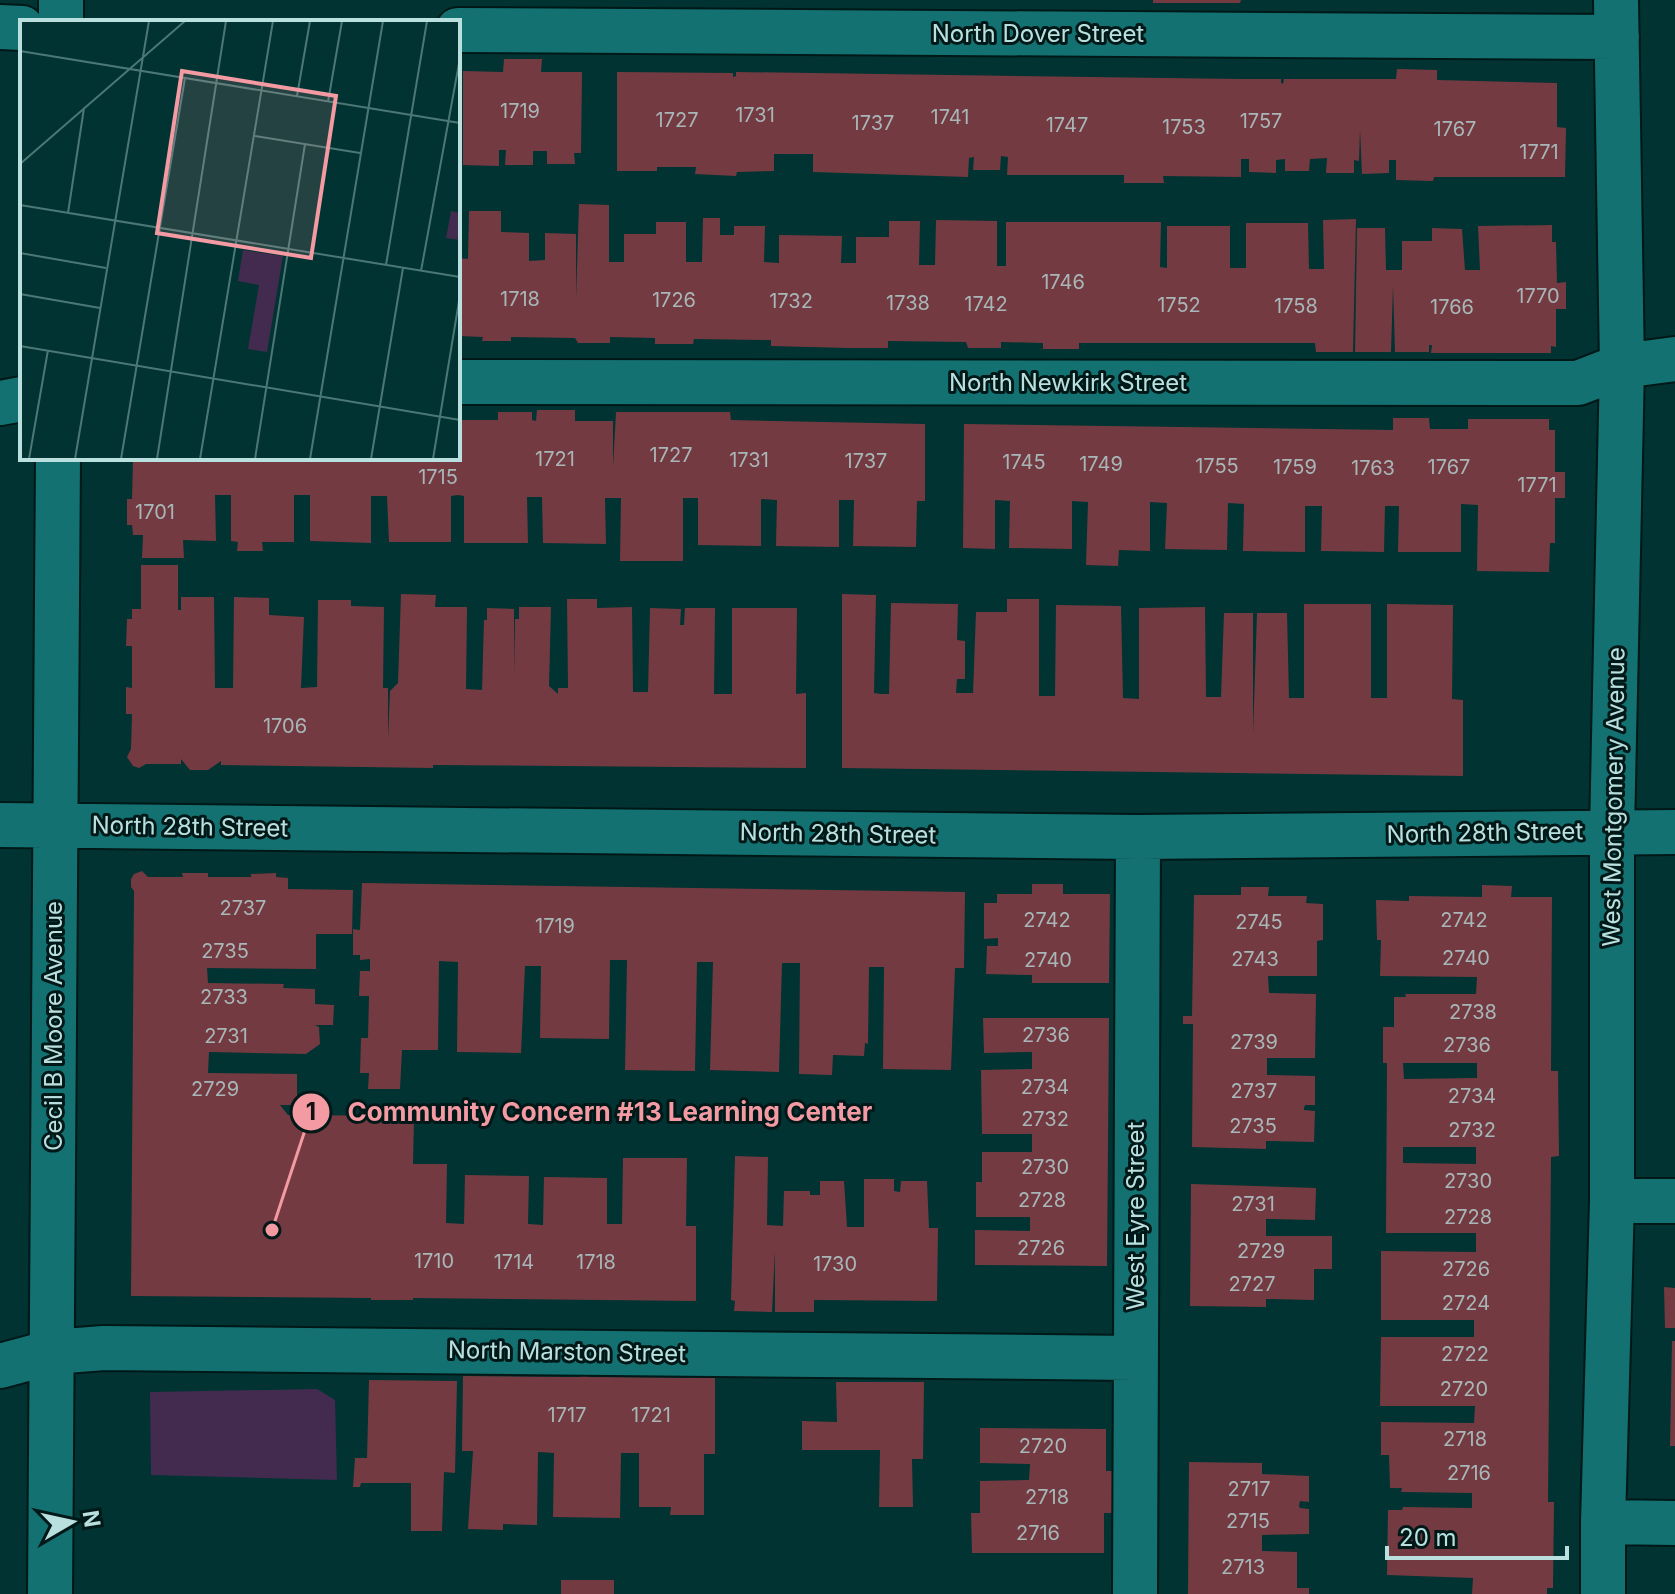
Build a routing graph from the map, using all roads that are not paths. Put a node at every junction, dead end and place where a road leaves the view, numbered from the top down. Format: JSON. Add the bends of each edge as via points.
{"nodes":[{"id":1,"x":1617,"y":18,"type":"edge"},
{"id":2,"x":0,"y":27,"type":"edge"},
{"id":3,"x":20,"y":28,"type":"edge"},
{"id":4,"x":460,"y":30,"type":"edge"},
{"id":5,"x":1675,"y":359,"type":"edge"},
{"id":6,"x":1622,"y":366,"type":"junction"},
{"id":7,"x":460,"y":382,"type":"edge"},
{"id":8,"x":20,"y":399,"type":"edge"},
{"id":9,"x":0,"y":403,"type":"edge"},
{"id":10,"x":58,"y":460,"type":"edge"},
{"id":11,"x":0,"y":825,"type":"edge"},
{"id":12,"x":55,"y":825,"type":"junction"},
{"id":13,"x":1612,"y":831,"type":"junction"},
{"id":14,"x":1675,"y":832,"type":"edge"},
{"id":15,"x":1138,"y":837,"type":"junction"},
{"id":16,"x":1612,"y":1201,"type":"junction"},
{"id":17,"x":1675,"y":1201,"type":"edge"},
{"id":18,"x":52,"y":1352,"type":"junction"},
{"id":19,"x":1135,"y":1358,"type":"junction"},
{"id":20,"x":0,"y":1366,"type":"edge"},
{"id":21,"x":1603,"y":1522,"type":"junction"},
{"id":22,"x":1675,"y":1523,"type":"edge"},
{"id":23,"x":50,"y":1594,"type":"edge"},
{"id":24,"x":1135,"y":1594,"type":"edge"},
{"id":25,"x":1603,"y":1594,"type":"edge"}],
"edges":[{"from":1,"to":4,"type":"street","name":"North Dover Street"},
{"from":1,"to":6,"type":"street","name":"West Montgomery Avenue"},
{"from":2,"to":3,"type":"street"},
{"from":5,"to":6,"type":"street","name":"North Newkirk Street"},
{"from":6,"to":7,"type":"street","name":"North Newkirk Street","via":[[1578,383]]},
{"from":6,"to":13,"type":"street","name":"West Montgomery Avenue"},
{"from":8,"to":9,"type":"street"},
{"from":10,"to":12,"type":"street","name":"Cecil B Moore Avenue"},
{"from":11,"to":12,"type":"street","name":"North 28th Street"},
{"from":12,"to":15,"type":"street","name":"North 28th Street"},
{"from":12,"to":18,"type":"street","name":"Cecil B Moore Avenue"},
{"from":13,"to":14,"type":"street","name":"North 28th Street"},
{"from":13,"to":15,"type":"street","name":"North 28th Street"},
{"from":13,"to":16,"type":"street","name":"West Montgomery Avenue"},
{"from":15,"to":19,"type":"street","name":"West Eyre Street"},
{"from":16,"to":17,"type":"street"},
{"from":16,"to":21,"type":"street","name":"West Montgomery Avenue"},
{"from":18,"to":19,"type":"street","name":"North Marston Street","via":[[104,1348]]},
{"from":18,"to":20,"type":"street","name":"North Marston Street"},
{"from":18,"to":23,"type":"street","name":"Cecil B Moore Avenue"},
{"from":19,"to":24,"type":"street","name":"West Eyre Street"},
{"from":21,"to":22,"type":"street"},
{"from":21,"to":25,"type":"street","name":"West Montgomery Avenue"}]}
